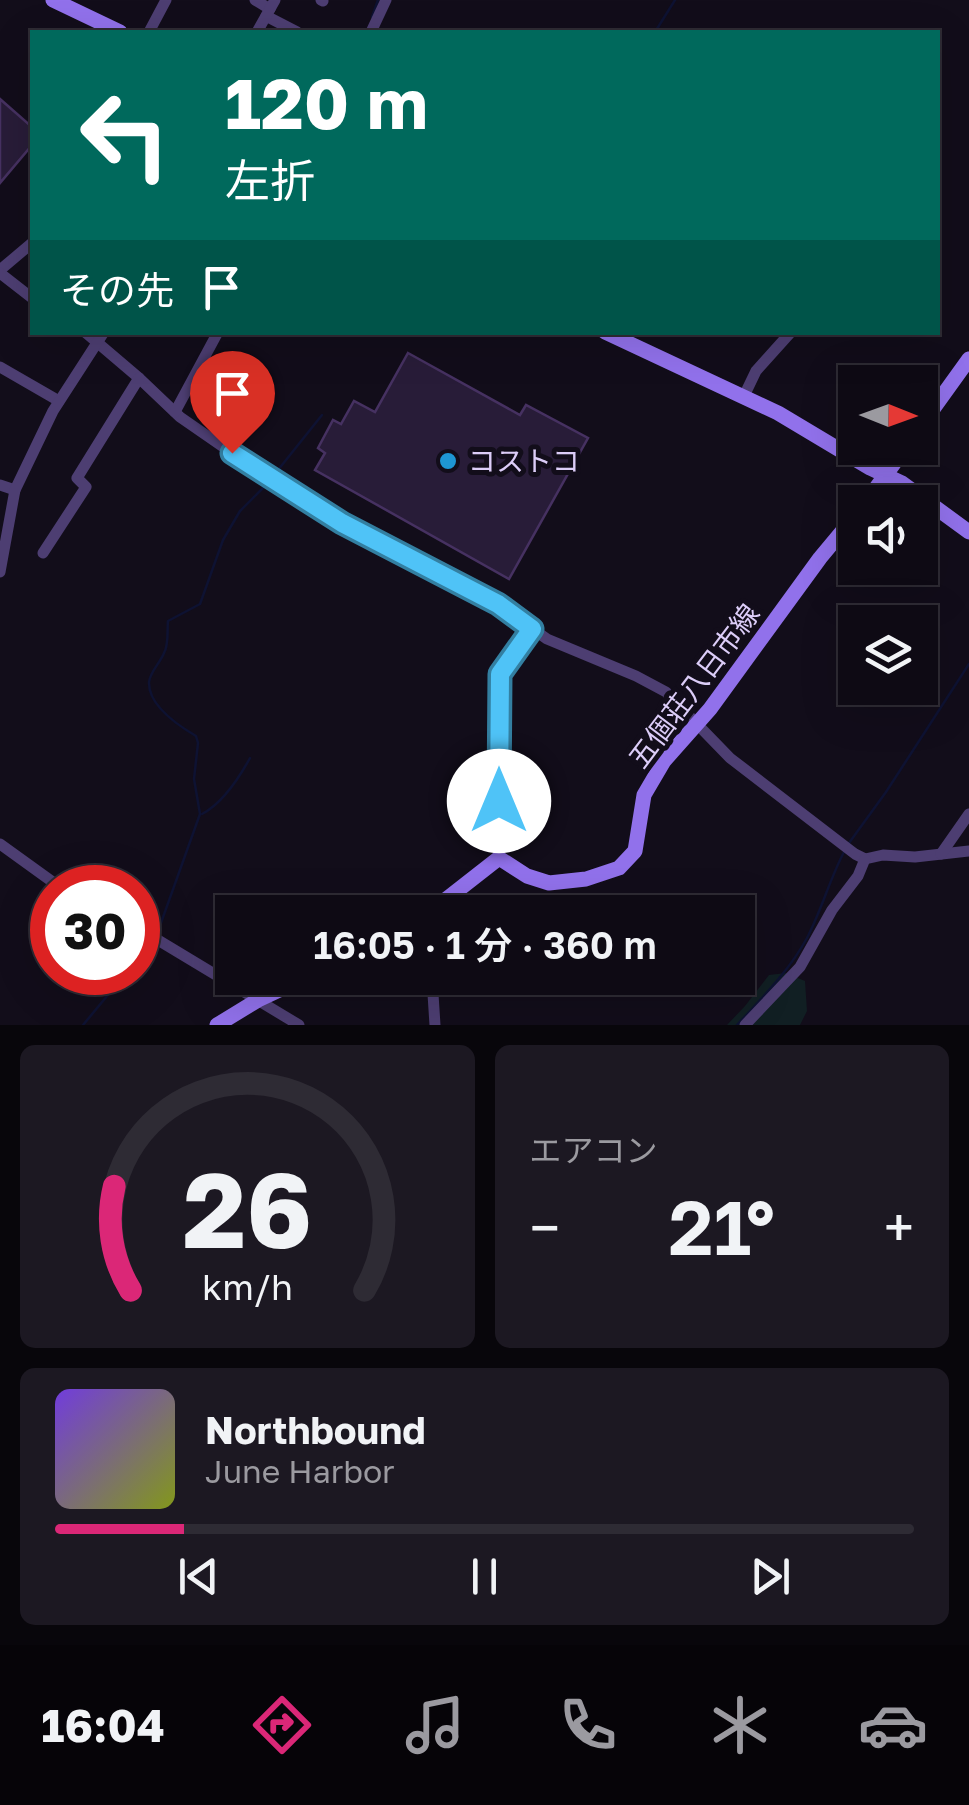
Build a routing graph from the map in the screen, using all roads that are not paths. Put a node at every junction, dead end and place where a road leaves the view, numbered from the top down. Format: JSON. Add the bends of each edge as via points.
{"nodes":[{"id":1,"x":53,"y":0,"type":"edge"},
{"id":2,"x":166,"y":0,"type":"edge"},
{"id":3,"x":255,"y":0,"type":"edge"},
{"id":4,"x":386,"y":0,"type":"edge"},
{"id":5,"x":270,"y":8,"type":"edge"},
{"id":6,"x":116,"y":30,"type":"edge"},
{"id":7,"x":151,"y":30,"type":"edge"},
{"id":8,"x":258,"y":30,"type":"edge"},
{"id":9,"x":295,"y":30,"type":"edge"},
{"id":10,"x":372,"y":30,"type":"edge"},
{"id":11,"x":30,"y":244,"type":"edge"},
{"id":12,"x":0,"y":272,"type":"edge"},
{"id":13,"x":30,"y":296,"type":"edge"},
{"id":14,"x":95,"y":335,"type":"edge"},
{"id":15,"x":216,"y":335,"type":"edge"},
{"id":16,"x":612,"y":335,"type":"edge"},
{"id":17,"x":788,"y":335,"type":"edge"},
{"id":18,"x":969,"y":359,"type":"edge"},
{"id":19,"x":0,"y":367,"type":"edge"},
{"id":20,"x":139,"y":378,"type":"junction"},
{"id":21,"x":744,"y":396,"type":"junction"},
{"id":22,"x":59,"y":400,"type":"junction"},
{"id":23,"x":938,"y":403,"type":"edge"},
{"id":24,"x":175,"y":412,"type":"junction"},
{"id":25,"x":893,"y":465,"type":"edge"},
{"id":26,"x":886,"y":476,"type":"junction"},
{"id":27,"x":0,"y":485,"type":"edge"},
{"id":28,"x":879,"y":485,"type":"edge"},
{"id":29,"x":15,"y":490,"type":"junction"},
{"id":30,"x":969,"y":532,"type":"edge"},
{"id":31,"x":838,"y":536,"type":"edge"},
{"id":32,"x":43,"y":552,"type":"dead end"},
{"id":33,"x":0,"y":572,"type":"edge"},
{"id":34,"x":532,"y":629,"type":"junction"},
{"id":35,"x":696,"y":725,"type":"junction"},
{"id":36,"x":969,"y":814,"type":"edge"},
{"id":37,"x":0,"y":844,"type":"edge"},
{"id":38,"x":969,"y":851,"type":"edge"},
{"id":39,"x":855,"y":853,"type":"junction"},
{"id":40,"x":942,"y":854,"type":"junction"},
{"id":41,"x":498,"y":858,"type":"junction"},
{"id":42,"x":30,"y":866,"type":"edge"},
{"id":43,"x":451,"y":895,"type":"edge"},
{"id":44,"x":160,"y":941,"type":"edge"},
{"id":45,"x":269,"y":995,"type":"edge"},
{"id":46,"x":434,"y":995,"type":"edge"},
{"id":47,"x":258,"y":1000,"type":"junction"},
{"id":48,"x":218,"y":1025,"type":"edge"},
{"id":49,"x":299,"y":1025,"type":"edge"},
{"id":50,"x":435,"y":1025,"type":"edge"},
{"id":51,"x":745,"y":1025,"type":"edge"}],
"edges":[{"from":1,"to":6,"type":"main road"},
{"from":2,"to":7,"type":"street"},
{"from":3,"to":5,"type":"street"},
{"from":4,"to":10,"type":"street"},
{"from":5,"to":8,"type":"street"},
{"from":5,"to":9,"type":"street"},
{"from":11,"to":12,"type":"street"},
{"from":12,"to":13,"type":"street"},
{"from":14,"to":20,"type":"street"},
{"from":14,"to":22,"type":"street"},
{"from":15,"to":24,"type":"street"},
{"from":16,"to":21,"type":"main road"},
{"from":17,"to":21,"type":"street"},
{"from":18,"to":23,"type":"main road"},
{"from":19,"to":22,"type":"street"},
{"from":20,"to":24,"type":"street"},
{"from":20,"to":32,"type":"street","via":[[78,478],[86,487]]},
{"from":21,"to":26,"type":"main road"},
{"from":22,"to":29,"type":"street"},
{"from":24,"to":34,"type":"street","via":[[342,523],[498,604]]},
{"from":25,"to":26,"type":"main road"},
{"from":26,"to":28,"type":"main road"},
{"from":26,"to":30,"type":"main road"},
{"from":27,"to":29,"type":"street"},
{"from":29,"to":33,"type":"street"},
{"from":31,"to":35,"type":"main road","name":"五個荘八日市線"},
{"from":34,"to":35,"type":"street","via":[[653,684]]},
{"from":34,"to":41,"type":"street","via":[[500,674]]},
{"from":35,"to":39,"type":"street"},
{"from":35,"to":41,"type":"main road","name":"五個荘八日市線","via":[[644,795],[635,851],[618,868],[549,882]]},
{"from":36,"to":40,"type":"street"},
{"from":37,"to":42,"type":"street"},
{"from":38,"to":40,"type":"street"},
{"from":39,"to":40,"type":"street"},
{"from":39,"to":51,"type":"street","via":[[858,876],[800,966]]},
{"from":41,"to":43,"type":"main road"},
{"from":44,"to":47,"type":"street"},
{"from":45,"to":47,"type":"main road"},
{"from":46,"to":50,"type":"street"},
{"from":47,"to":48,"type":"main road"},
{"from":47,"to":49,"type":"street"}]}
